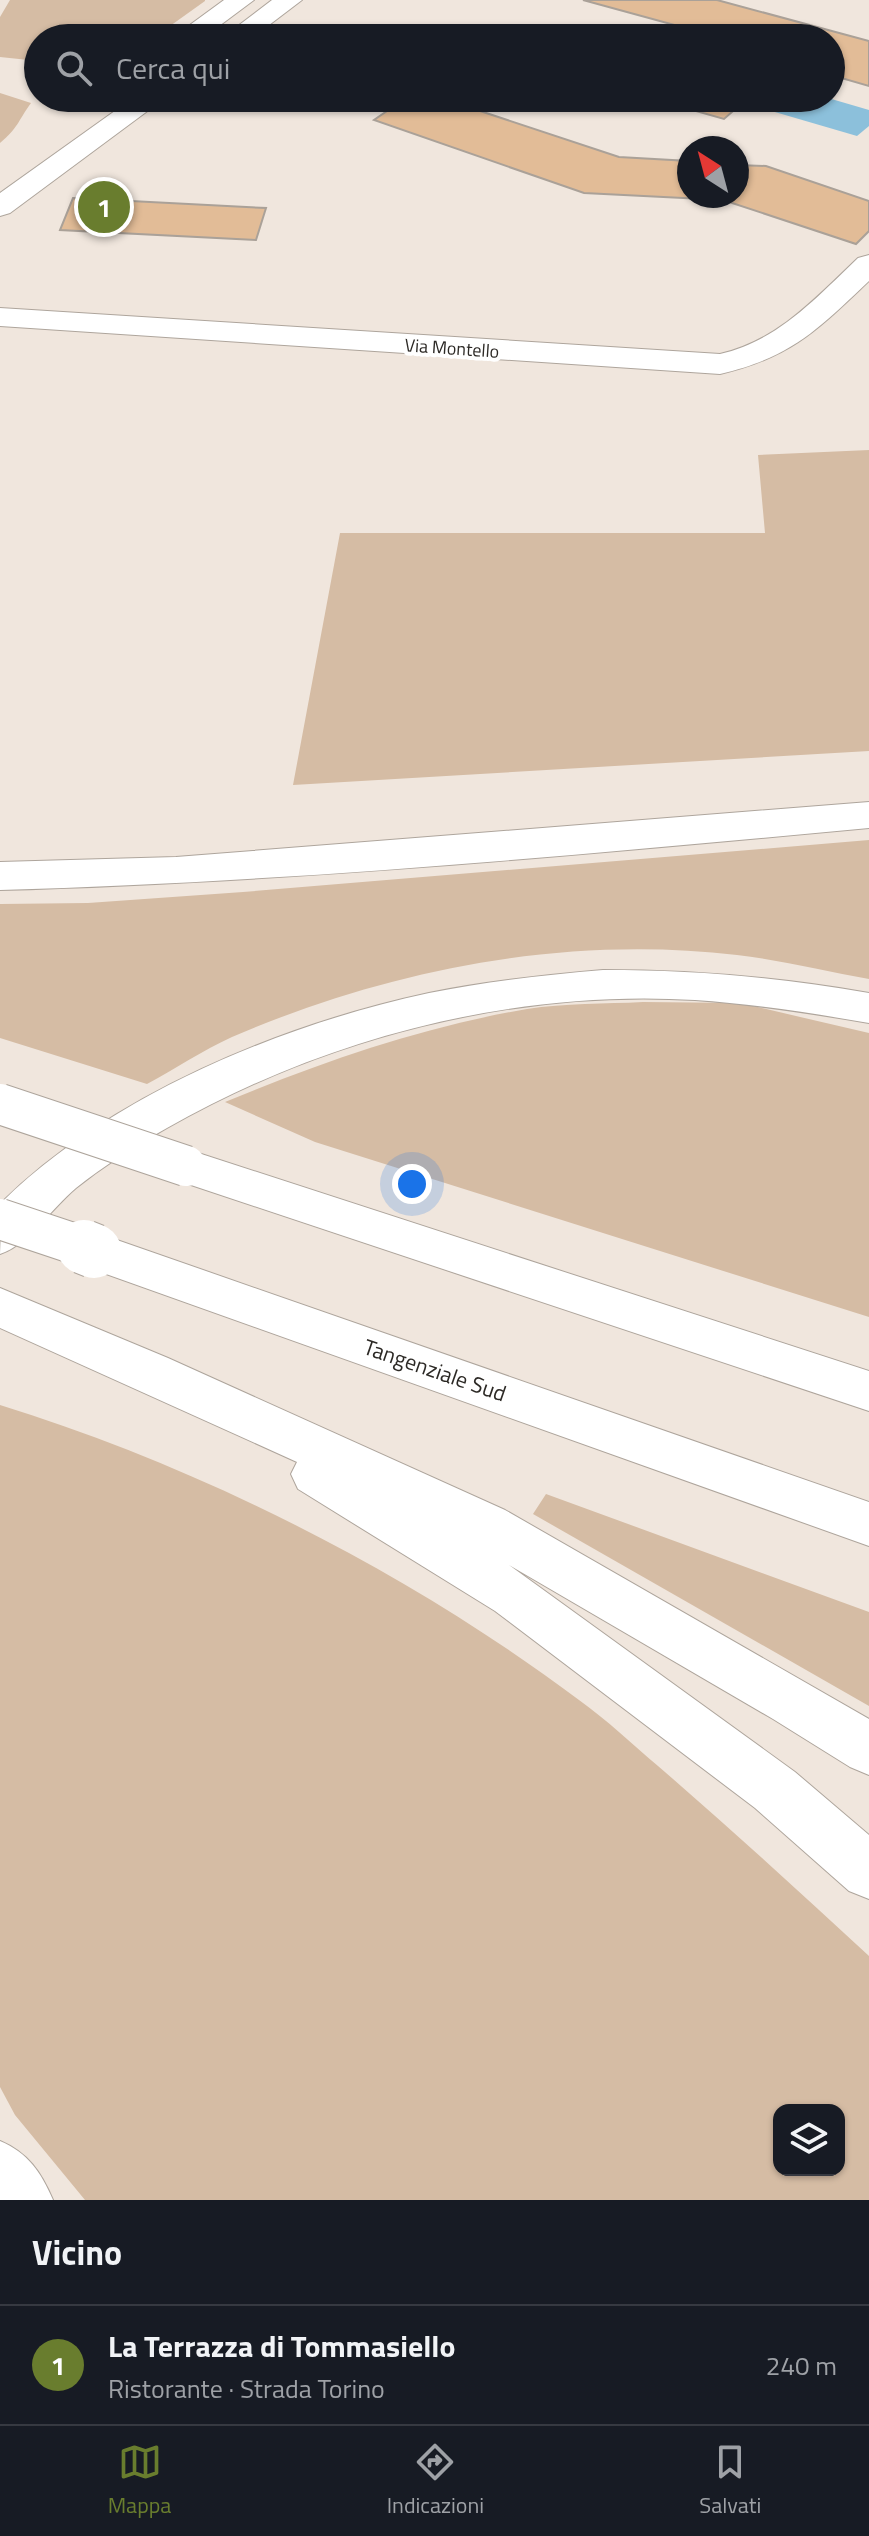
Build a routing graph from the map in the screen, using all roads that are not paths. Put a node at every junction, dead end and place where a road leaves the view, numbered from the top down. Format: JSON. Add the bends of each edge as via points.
{"nodes":[{"id":1,"x":241,"y":0,"type":"edge"},
{"id":2,"x":289,"y":0,"type":"edge"},
{"id":3,"x":206,"y":24,"type":"edge"},
{"id":4,"x":255,"y":24,"type":"edge"},
{"id":5,"x":132,"y":112,"type":"edge"},
{"id":6,"x":0,"y":207,"type":"edge"},
{"id":7,"x":869,"y":264,"type":"edge"},
{"id":8,"x":0,"y":317,"type":"edge"},
{"id":9,"x":869,"y":815,"type":"edge"},
{"id":10,"x":0,"y":876,"type":"edge"},
{"id":11,"x":869,"y":1008,"type":"edge"},
{"id":12,"x":0,"y":1104,"type":"edge"},
{"id":13,"x":0,"y":1219,"type":"edge"},
{"id":14,"x":0,"y":1236,"type":"edge"},
{"id":15,"x":19,"y":1314,"type":"edge"},
{"id":16,"x":151,"y":1372,"type":"junction"},
{"id":17,"x":869,"y":1391,"type":"edge"},
{"id":18,"x":869,"y":1524,"type":"edge"},
{"id":19,"x":869,"y":1749,"type":"edge"},
{"id":20,"x":869,"y":1872,"type":"edge"},
{"id":21,"x":0,"y":2172,"type":"edge"},
{"id":22,"x":22,"y":2200,"type":"edge"}],
"edges":[{"from":1,"to":3,"type":"main road"},
{"from":2,"to":4,"type":"main road"},
{"from":5,"to":6,"type":"main road"},
{"from":7,"to":8,"type":"main road","name":"Via Montello","via":[[810,320],[765,353],[747,360],[696,364]]},
{"from":9,"to":10,"type":"main road","via":[[192,870]]},
{"from":11,"to":14,"type":"main road","via":[[760,989],[616,984],[467,1001],[388,1018],[247,1067],[124,1130],[69,1167]]},
{"from":12,"to":17,"type":"main road","bridge":true},
{"from":13,"to":18,"type":"main road","name":"Tangenziale Sud","bridge":true},
{"from":15,"to":16,"type":"main road"},
{"from":16,"to":19,"type":"main road","via":[[487,1526]]},
{"from":16,"to":20,"type":"main road","via":[[513,1595],[775,1790]]},
{"from":21,"to":22,"type":"main road"}]}
